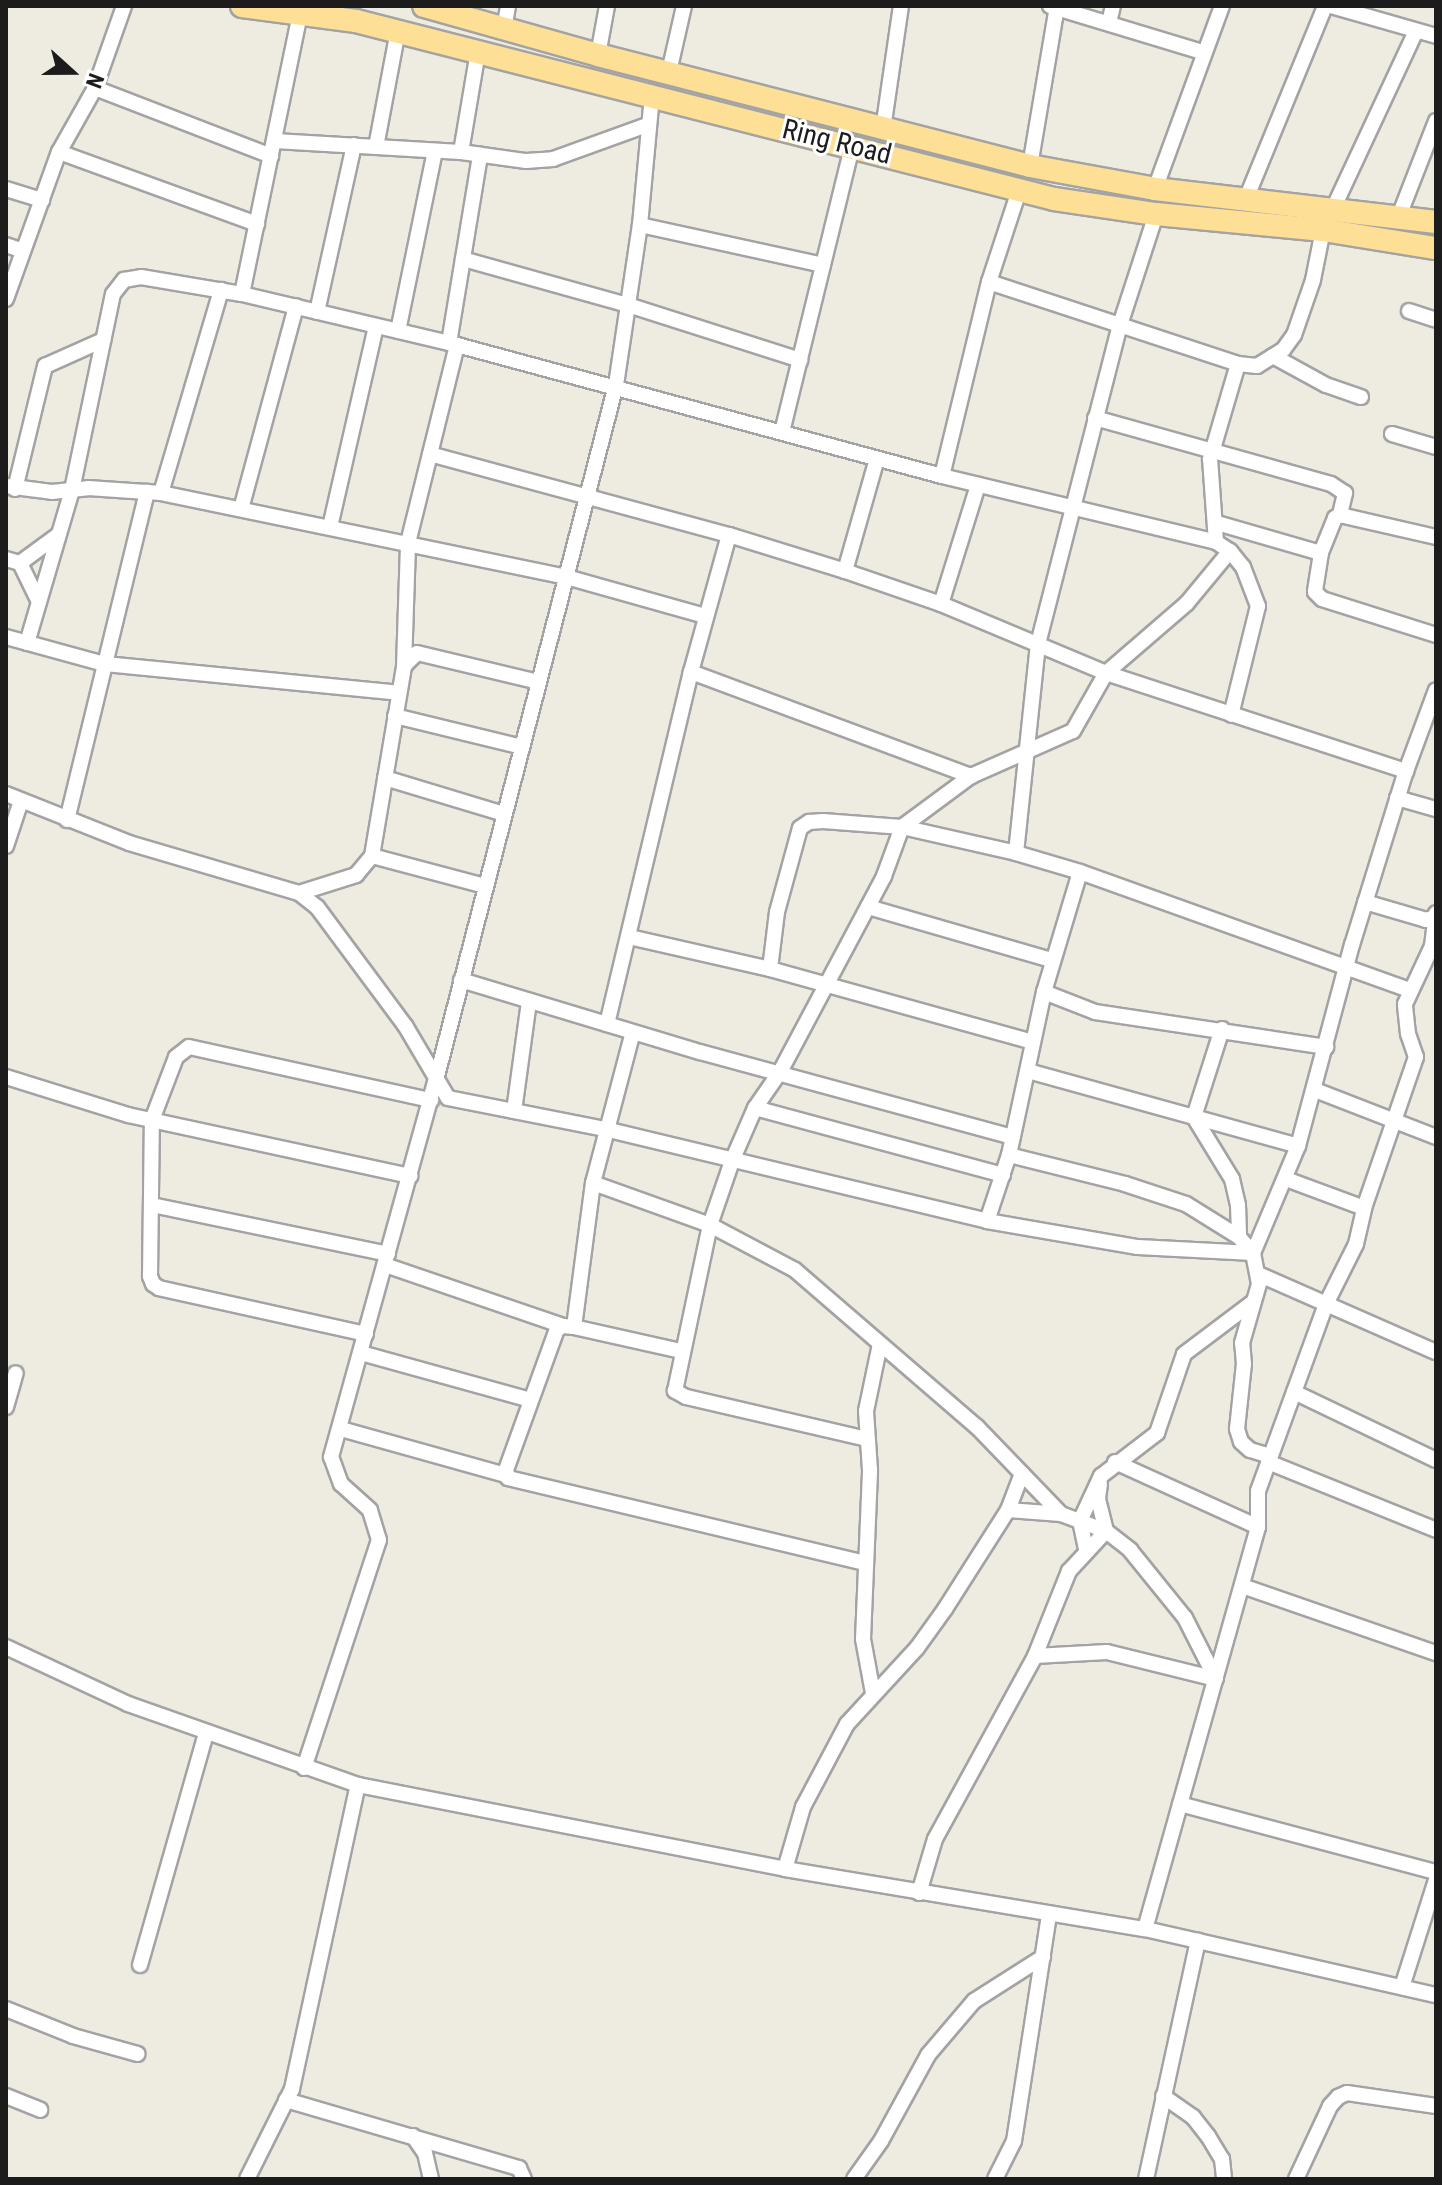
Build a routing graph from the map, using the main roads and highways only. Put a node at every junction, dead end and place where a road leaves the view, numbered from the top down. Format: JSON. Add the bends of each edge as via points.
{"nodes":[{"id":1,"x":242,"y":6,"type":"edge"},
{"id":2,"x":424,"y":6,"type":"edge"},
{"id":3,"x":1436,"y":222,"type":"edge"},
{"id":4,"x":1436,"y":248,"type":"edge"}],
"edges":[{"from":1,"to":4,"type":"main road","name":"Ring Road","via":[[398,31],[1019,191],[1156,214],[1323,230]]},
{"from":2,"to":3,"type":"main road","name":"Ring Road","via":[[1030,166],[1155,189]]}]}
